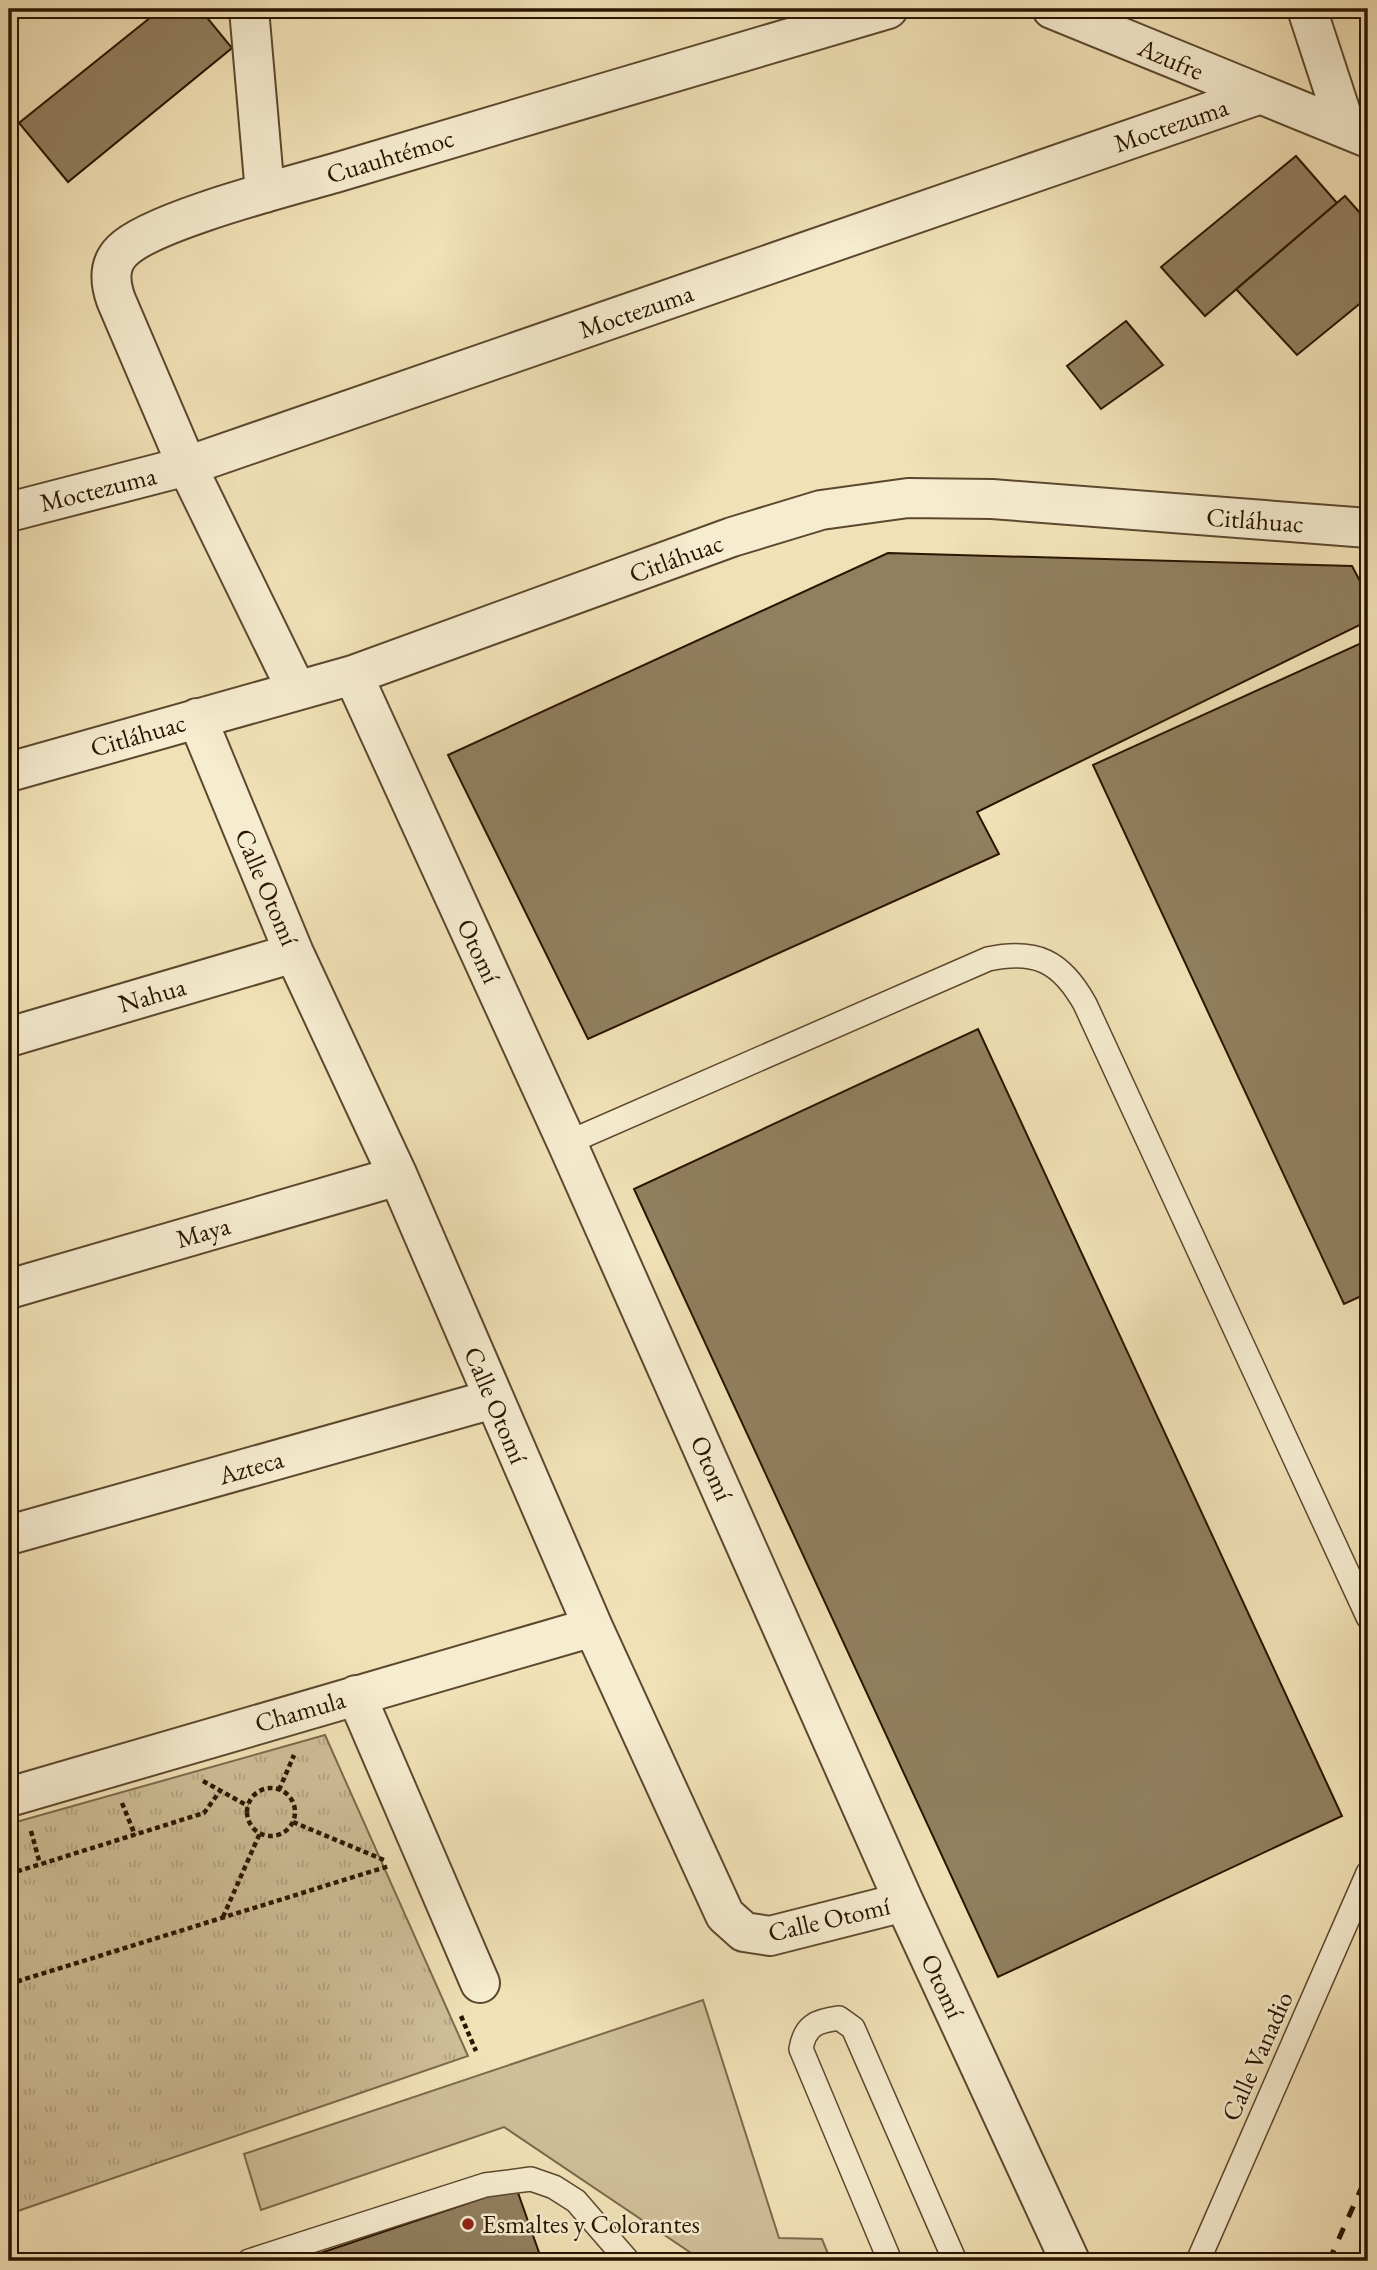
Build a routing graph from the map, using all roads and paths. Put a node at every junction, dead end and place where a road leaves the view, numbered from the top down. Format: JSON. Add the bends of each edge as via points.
{"nodes":[{"id":1,"x":249,"y":9,"type":"edge"},
{"id":2,"x":888,"y":9,"type":"edge"},
{"id":3,"x":1052,"y":9,"type":"edge"},
{"id":4,"x":1307,"y":9,"type":"edge"},
{"id":5,"x":1258,"y":95,"type":"junction"},
{"id":6,"x":1357,"y":133,"type":"edge"},
{"id":7,"x":265,"y":194,"type":"junction"},
{"id":8,"x":187,"y":466,"type":"junction"},
{"id":9,"x":9,"y":512,"type":"edge"},
{"id":10,"x":1368,"y":528,"type":"edge"},
{"id":11,"x":353,"y":675,"type":"junction"},
{"id":12,"x":296,"y":689,"type":"junction"},
{"id":13,"x":197,"y":718,"type":"junction"},
{"id":14,"x":9,"y":772,"type":"edge"},
{"id":15,"x":294,"y":953,"type":"junction"},
{"id":16,"x":9,"y":1037,"type":"edge"},
{"id":17,"x":567,"y":1143,"type":"junction"},
{"id":18,"x":398,"y":1175,"type":"junction"},
{"id":19,"x":9,"y":1289,"type":"edge"},
{"id":20,"x":494,"y":1399,"type":"junction"},
{"id":21,"x":9,"y":1535,"type":"edge"},
{"id":22,"x":1368,"y":1617,"type":"edge"},
{"id":23,"x":593,"y":1627,"type":"junction"},
{"id":24,"x":356,"y":1695,"type":"junction"},
{"id":25,"x":299,"y":1743,"type":"dead end"},
{"id":26,"x":198,"y":1779,"type":"dead end"},
{"id":27,"x":279,"y":1790,"type":"junction"},
{"id":28,"x":220,"y":1791,"type":"junction"},
{"id":29,"x":120,"y":1797,"type":"dead end"},
{"id":30,"x":248,"y":1806,"type":"junction"},
{"id":31,"x":18,"y":1809,"type":"edge"},
{"id":32,"x":293,"y":1822,"type":"junction"},
{"id":33,"x":260,"y":1833,"type":"junction"},
{"id":34,"x":135,"y":1835,"type":"junction"},
{"id":35,"x":40,"y":1864,"type":"junction"},
{"id":36,"x":1368,"y":1873,"type":"edge"},
{"id":37,"x":9,"y":1874,"type":"edge"},
{"id":38,"x":904,"y":1902,"type":"junction"},
{"id":39,"x":223,"y":1918,"type":"junction"},
{"id":40,"x":9,"y":1984,"type":"edge"},
{"id":41,"x":470,"y":1998,"type":"joint"},
{"id":42,"x":477,"y":2051,"type":"dead end"},
{"id":43,"x":249,"y":2261,"type":"edge"},
{"id":44,"x":628,"y":2261,"type":"edge"},
{"id":45,"x":890,"y":2261,"type":"edge"},
{"id":46,"x":955,"y":2261,"type":"edge"},
{"id":47,"x":1070,"y":2261,"type":"edge"},
{"id":48,"x":1198,"y":2261,"type":"edge"}],
"edges":[{"from":1,"to":7,"type":"street"},
{"from":2,"to":7,"type":"street","name":"Cuauhtémoc"},
{"from":3,"to":5,"type":"street","name":"Azufre"},
{"from":4,"to":6,"type":"street"},
{"from":5,"to":6,"type":"street","name":"Azufre"},
{"from":5,"to":8,"type":"street","name":"Moctezuma"},
{"from":7,"to":8,"type":"street","name":"Cuauhtémoc","via":[[160,229],[122,250],[113,263],[110,282],[116,300]]},
{"from":8,"to":9,"type":"street","name":"Moctezuma"},
{"from":8,"to":12,"type":"street"},
{"from":10,"to":11,"type":"street","name":"Citláhuac","via":[[992,499],[908,498],[821,510],[732,537]]},
{"from":11,"to":12,"type":"street","name":"Citláhuac"},
{"from":11,"to":17,"type":"street","name":"Otomí"},
{"from":12,"to":13,"type":"street","name":"Citláhuac"},
{"from":13,"to":14,"type":"street","name":"Citláhuac"},
{"from":13,"to":15,"type":"street","name":"Calle Otomí"},
{"from":15,"to":16,"type":"street","name":"Nahua"},
{"from":15,"to":18,"type":"street","name":"Calle Otomí"},
{"from":17,"to":22,"type":"lane","via":[[988,960],[1011,954],[1033,956],[1052,965],[1070,977],[1085,1004]]},
{"from":17,"to":38,"type":"street","name":"Otomí"},
{"from":18,"to":19,"type":"street","name":"Maya"},
{"from":18,"to":20,"type":"street","name":"Calle Otomí"},
{"from":20,"to":21,"type":"street","name":"Azteca"},
{"from":20,"to":23,"type":"street","name":"Calle Otomí"},
{"from":23,"to":24,"type":"street","name":"Chamula"},
{"from":23,"to":38,"type":"street","name":"Calle Otomí","via":[[719,1903],[734,1925],[754,1936],[770,1936]]},
{"from":24,"to":31,"type":"street","name":"Chamula"},
{"from":24,"to":41,"type":"street"},
{"from":25,"to":27,"type":"path"},
{"from":26,"to":28,"type":"path"},
{"from":27,"to":30,"type":"path","via":[[257,1793]]},
{"from":27,"to":32,"type":"path","via":[[295,1806]]},
{"from":28,"to":30,"type":"path"},
{"from":28,"to":34,"type":"path","via":[[204,1813]]},
{"from":29,"to":34,"type":"path"},
{"from":30,"to":33,"type":"path","via":[[250,1821]]},
{"from":31,"to":35,"type":"path"},
{"from":32,"to":33,"type":"path","via":[[275,1836]]},
{"from":32,"to":39,"type":"path","via":[[394,1865]]},
{"from":33,"to":39,"type":"path"},
{"from":34,"to":35,"type":"path"},
{"from":35,"to":37,"type":"path"},
{"from":36,"to":48,"type":"lane","name":"Calle Vanadio"},
{"from":38,"to":47,"type":"street","name":"Otomí"},
{"from":39,"to":40,"type":"path"},
{"from":41,"to":42,"type":"path"},
{"from":43,"to":44,"type":"lane","via":[[485,2185],[531,2179],[576,2201]]},
{"from":45,"to":46,"type":"lane","via":[[801,2049],[804,2033],[818,2021],[839,2018],[853,2028]]}]}
